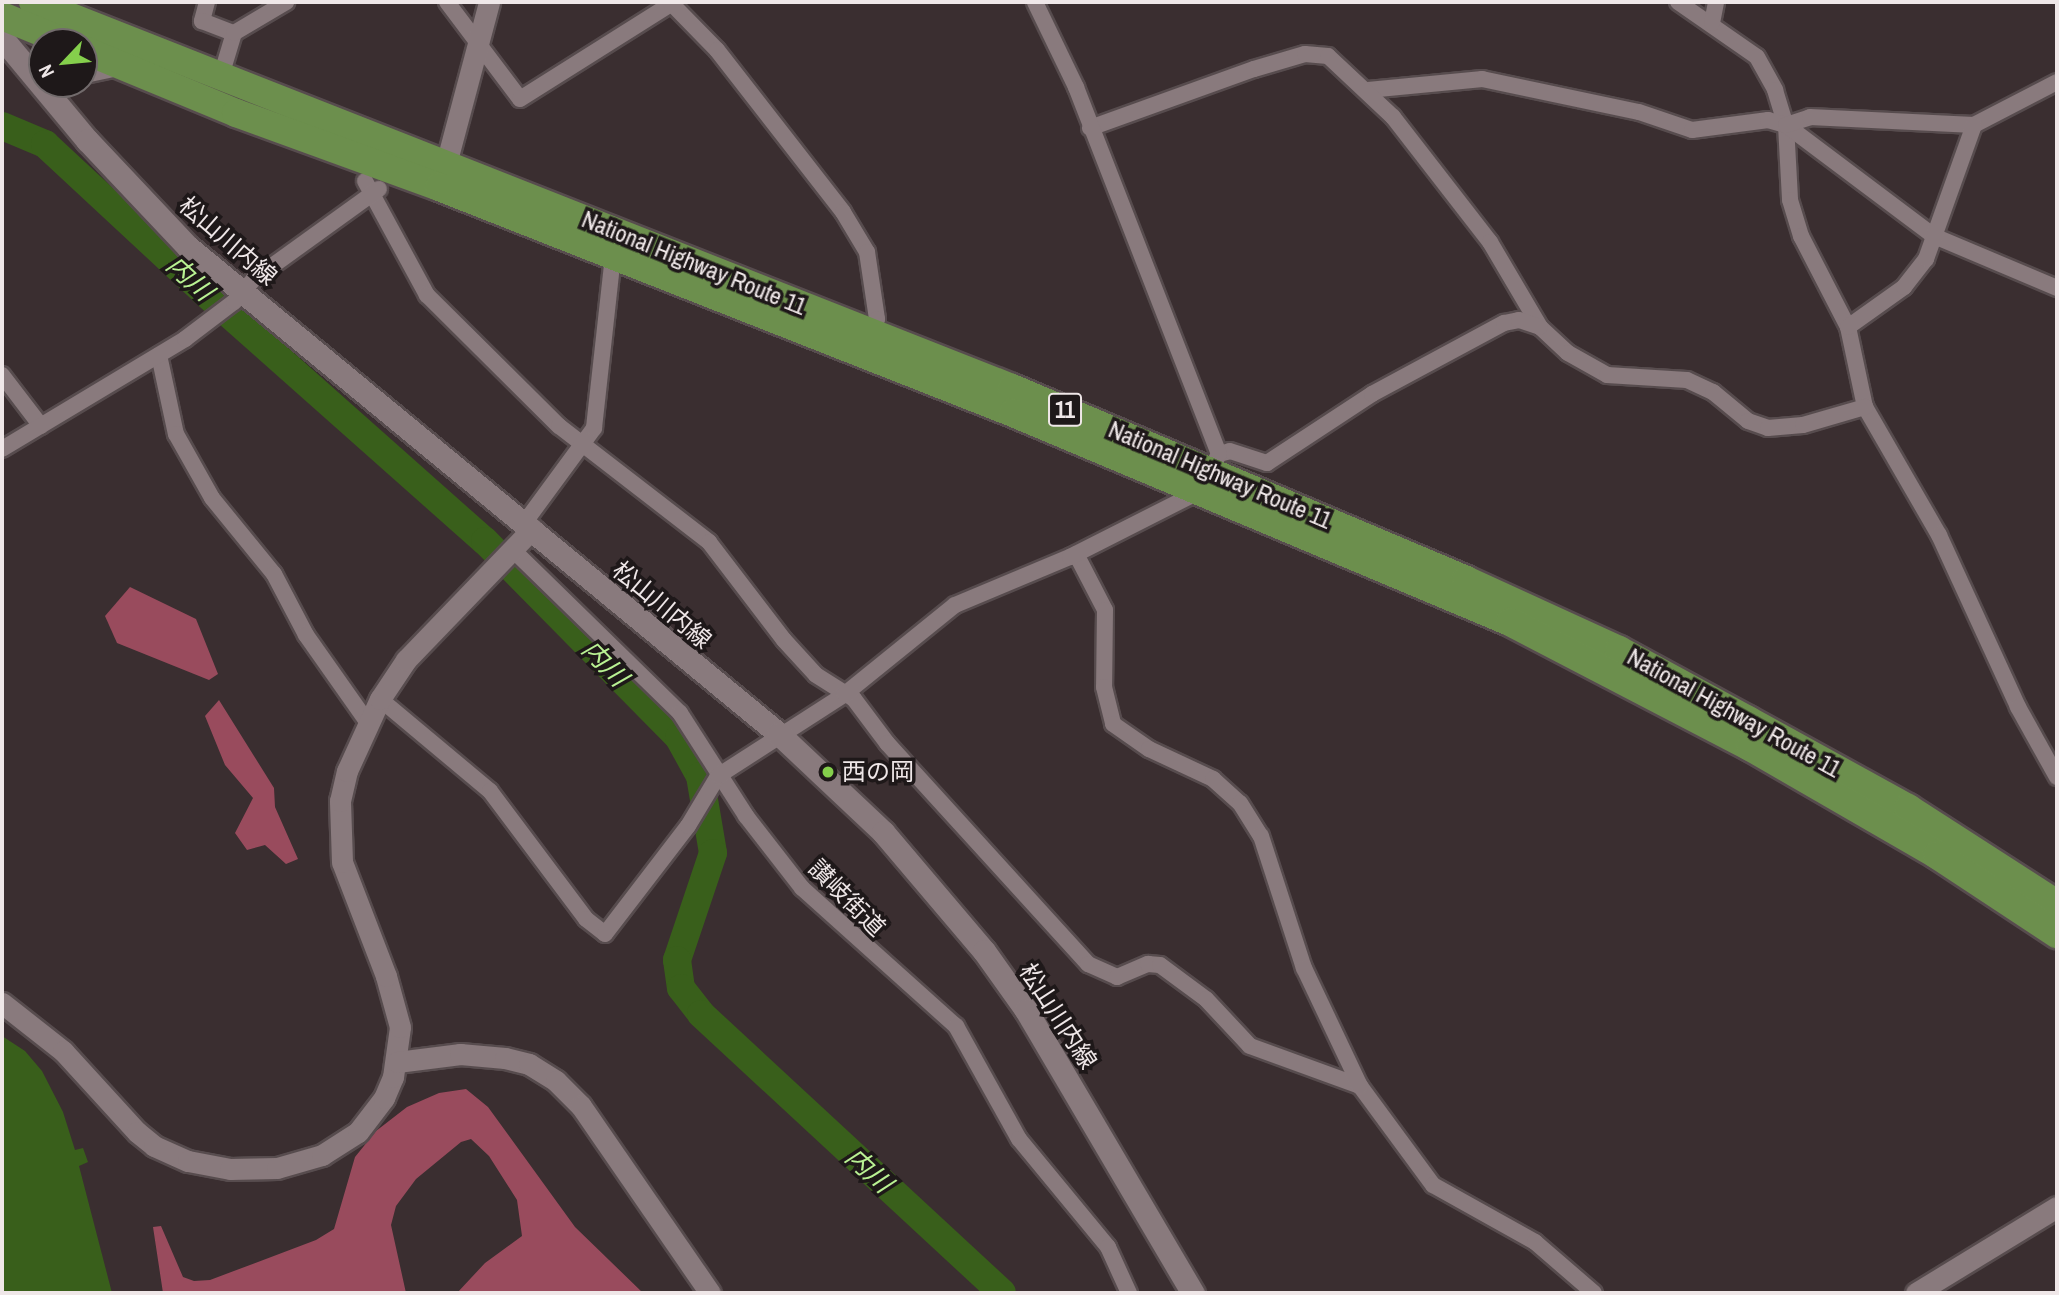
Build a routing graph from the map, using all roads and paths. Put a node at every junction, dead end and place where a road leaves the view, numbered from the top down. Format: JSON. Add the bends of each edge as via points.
{"nodes":[{"id":1,"x":33,"y":2,"type":"edge"},
{"id":2,"x":207,"y":2,"type":"edge"},
{"id":3,"x":286,"y":2,"type":"edge"},
{"id":4,"x":447,"y":2,"type":"edge"},
{"id":5,"x":489,"y":2,"type":"edge"},
{"id":6,"x":672,"y":2,"type":"edge"},
{"id":7,"x":1035,"y":2,"type":"edge"},
{"id":8,"x":1678,"y":2,"type":"edge"},
{"id":9,"x":1716,"y":2,"type":"edge"},
{"id":10,"x":1712,"y":23,"type":"junction"},
{"id":11,"x":2,"y":33,"type":"edge"},
{"id":12,"x":234,"y":33,"type":"junction"},
{"id":13,"x":28,"y":37,"type":"edge"},
{"id":14,"x":478,"y":42,"type":"junction"},
{"id":15,"x":98,"y":56,"type":"edge"},
{"id":16,"x":118,"y":64,"type":"junction"},
{"id":17,"x":98,"y":68,"type":"edge"},
{"id":18,"x":221,"y":76,"type":"junction"},
{"id":19,"x":2057,"y":82,"type":"edge"},
{"id":20,"x":1368,"y":90,"type":"junction"},
{"id":21,"x":65,"y":98,"type":"edge"},
{"id":22,"x":66,"y":116,"type":"junction"},
{"id":23,"x":1786,"y":125,"type":"junction"},
{"id":24,"x":1973,"y":125,"type":"junction"},
{"id":25,"x":1090,"y":128,"type":"junction"},
{"id":26,"x":444,"y":176,"type":"junction"},
{"id":27,"x":1934,"y":236,"type":"junction"},
{"id":28,"x":613,"y":257,"type":"junction"},
{"id":29,"x":2057,"y":288,"type":"edge"},
{"id":30,"x":239,"y":296,"type":"junction"},
{"id":31,"x":1540,"y":327,"type":"junction"},
{"id":32,"x":1848,"y":327,"type":"junction"},
{"id":33,"x":868,"y":344,"type":"junction"},
{"id":34,"x":159,"y":355,"type":"junction"},
{"id":35,"x":2,"y":375,"type":"edge"},
{"id":36,"x":1865,"y":407,"type":"junction"},
{"id":37,"x":41,"y":426,"type":"junction"},
{"id":38,"x":584,"y":445,"type":"junction"},
{"id":39,"x":2,"y":449,"type":"edge"},
{"id":40,"x":1211,"y":472,"type":"junction"},
{"id":41,"x":528,"y":526,"type":"junction"},
{"id":42,"x":510,"y":551,"type":"junction"},
{"id":43,"x":1076,"y":554,"type":"junction"},
{"id":44,"x":845,"y":694,"type":"junction"},
{"id":45,"x":380,"y":699,"type":"junction"},
{"id":46,"x":368,"y":723,"type":"junction"},
{"id":47,"x":779,"y":734,"type":"junction"},
{"id":48,"x":2057,"y":777,"type":"edge"},
{"id":49,"x":715,"y":781,"type":"junction"},
{"id":50,"x":2057,"y":904,"type":"edge"},
{"id":51,"x":2057,"y":934,"type":"edge"},
{"id":52,"x":2,"y":1003,"type":"edge"},
{"id":53,"x":397,"y":1062,"type":"junction"},
{"id":54,"x":1360,"y":1086,"type":"junction"},
{"id":55,"x":2057,"y":1207,"type":"edge"},
{"id":56,"x":710,"y":1293,"type":"edge"},
{"id":57,"x":1129,"y":1293,"type":"edge"},
{"id":58,"x":1193,"y":1293,"type":"edge"},
{"id":59,"x":1594,"y":1293,"type":"edge"},
{"id":60,"x":1916,"y":1293,"type":"edge"}],
"edges":[{"from":1,"to":18,"type":"highway","name":"National Highway Route 11","number":"11"},
{"from":2,"to":12,"type":"street","via":[[202,21]]},
{"from":3,"to":12,"type":"street"},
{"from":4,"to":14,"type":"street"},
{"from":5,"to":14,"type":"street"},
{"from":6,"to":14,"type":"street","via":[[520,99]]},
{"from":6,"to":33,"type":"street","via":[[717,51],[843,212],[867,252],[877,319]]},
{"from":7,"to":25,"type":"street"},
{"from":8,"to":10,"type":"street"},
{"from":9,"to":10,"type":"street"},
{"from":10,"to":23,"type":"street","via":[[1757,57],[1775,90]]},
{"from":11,"to":13,"type":"highway"},
{"from":11,"to":22,"type":"main road","name":"松山川内線"},
{"from":12,"to":18,"type":"street"},
{"from":14,"to":26,"type":"street"},
{"from":15,"to":16,"type":"highway","name":"National Highway Route 11","number":"11"},
{"from":16,"to":17,"type":"main road"},
{"from":16,"to":26,"type":"highway","name":"National Highway Route 11","number":"11","via":[[236,113]]},
{"from":18,"to":26,"type":"highway","name":"National Highway Route 11","number":"11"},
{"from":19,"to":24,"type":"street"},
{"from":20,"to":23,"type":"street","via":[[1482,79],[1639,112],[1692,130],[1768,120]]},
{"from":20,"to":25,"type":"street","via":[[1328,55],[1305,54],[1192,89]]},
{"from":20,"to":31,"type":"street","via":[[1490,242]]},
{"from":21,"to":22,"type":"main road"},
{"from":22,"to":30,"type":"main road","name":"松山川内線"},
{"from":23,"to":24,"type":"street","via":[[1810,117]]},
{"from":23,"to":27,"type":"street"},
{"from":23,"to":32,"type":"street","via":[[1790,200],[1801,236]]},
{"from":24,"to":27,"type":"street"},
{"from":25,"to":40,"type":"street"},
{"from":26,"to":28,"type":"highway","name":"National Highway Route 11","number":"11"},
{"from":26,"to":33,"type":"highway","name":"National Highway Route 11","number":"11"},
{"from":27,"to":29,"type":"street"},
{"from":27,"to":32,"type":"street","via":[[1926,259],[1904,287]]},
{"from":28,"to":33,"type":"highway","name":"National Highway Route 11","number":"11"},
{"from":28,"to":38,"type":"street","via":[[594,428]]},
{"from":30,"to":34,"type":"street"},
{"from":30,"to":38,"type":"street","via":[[371,188],[427,295]]},
{"from":30,"to":41,"type":"main road","name":"松山川内線"},
{"from":31,"to":36,"type":"street","via":[[1568,353],[1606,375],[1687,380],[1713,392],[1748,421],[1768,428],[1804,425]]},
{"from":31,"to":40,"type":"street","via":[[1519,320],[1504,323],[1372,394],[1267,463],[1230,451]]},
{"from":32,"to":36,"type":"street"},
{"from":33,"to":40,"type":"highway","name":"National Highway Route 11","number":"11"},
{"from":34,"to":37,"type":"street"},
{"from":34,"to":46,"type":"street","via":[[176,434],[212,498],[274,574],[306,635]]},
{"from":35,"to":37,"type":"street"},
{"from":36,"to":48,"type":"street","via":[[1939,535],[2018,707]]},
{"from":37,"to":39,"type":"street"},
{"from":38,"to":41,"type":"street"},
{"from":38,"to":44,"type":"street","via":[[709,542],[784,640],[816,675]]},
{"from":40,"to":43,"type":"street"},
{"from":40,"to":50,"type":"highway","name":"National Highway Route 11","number":"11","via":[[1619,650],[1908,808]]},
{"from":40,"to":51,"type":"highway","name":"National Highway Route 11","number":"11","via":[[1629,680],[1937,855]]},
{"from":41,"to":42,"type":"street"},
{"from":41,"to":47,"type":"main road","name":"松山川内線"},
{"from":42,"to":45,"type":"street","via":[[434,627]]},
{"from":42,"to":49,"type":"street","name":"讃岐街道","via":[[658,688],[680,713]]},
{"from":43,"to":44,"type":"street","via":[[955,605]]},
{"from":43,"to":54,"type":"street","via":[[1105,610],[1104,687],[1113,724],[1149,749],[1213,779],[1240,803],[1261,836],[1304,968]]},
{"from":44,"to":47,"type":"street"},
{"from":44,"to":54,"type":"street","via":[[1088,964],[1117,977],[1148,964],[1160,965],[1206,999],[1250,1046]]},
{"from":45,"to":46,"type":"street"},
{"from":45,"to":49,"type":"street","via":[[490,791],[586,919],[605,934],[688,826]]},
{"from":46,"to":53,"type":"street","via":[[347,771],[340,801],[342,862],[396,1004]]},
{"from":47,"to":49,"type":"street"},
{"from":47,"to":58,"type":"main road","name":"松山川内線","via":[[874,823],[984,951],[1067,1077]]},
{"from":49,"to":57,"type":"street","name":"讃岐街道","via":[[802,888],[956,1026],[1019,1139],[1108,1247]]},
{"from":52,"to":53,"type":"street","via":[[64,1051],[153,1146],[209,1167],[277,1168],[341,1145],[358,1132],[384,1098]]},
{"from":53,"to":56,"type":"street","via":[[460,1054],[505,1058],[529,1064],[556,1082],[581,1106]]},
{"from":54,"to":59,"type":"street","via":[[1433,1185],[1535,1242]]},
{"from":55,"to":60,"type":"street"}]}
